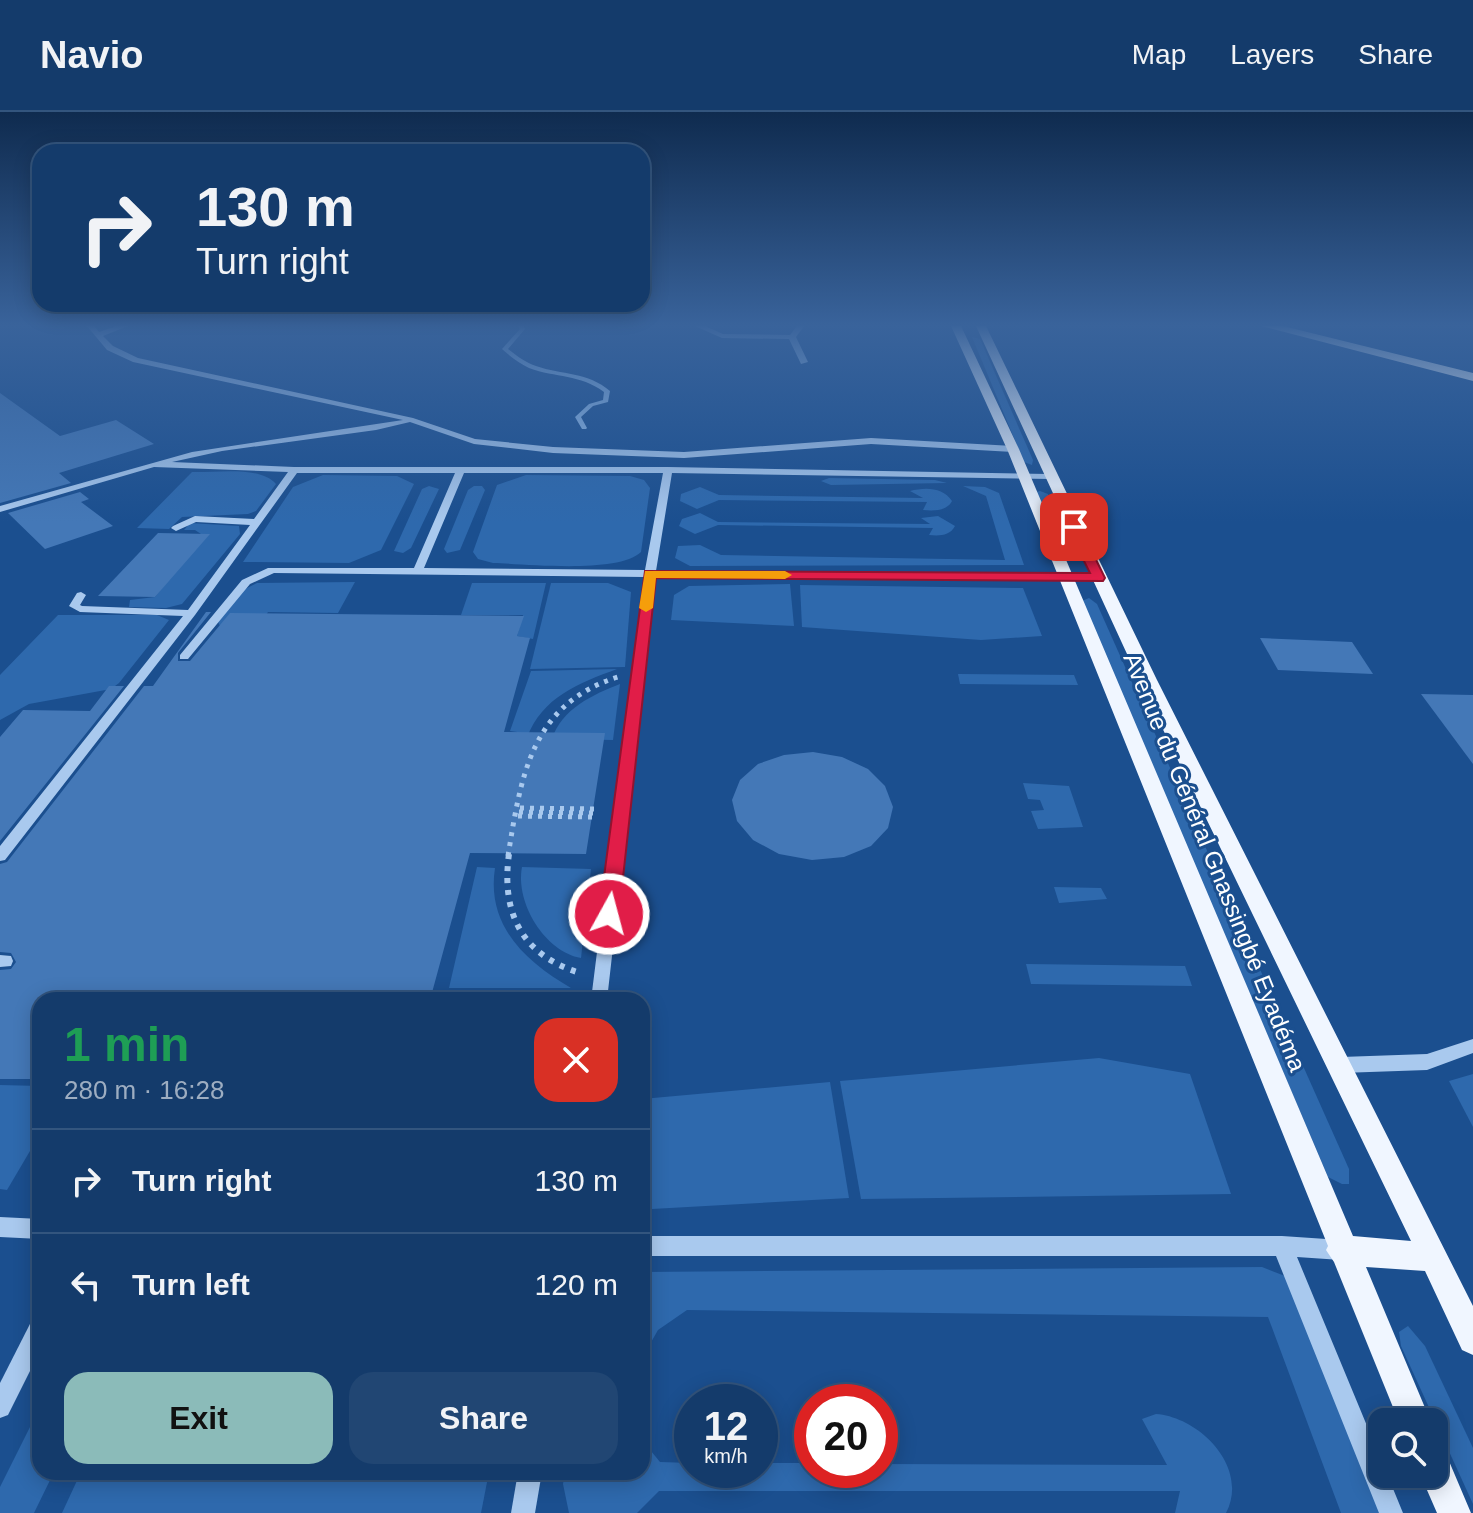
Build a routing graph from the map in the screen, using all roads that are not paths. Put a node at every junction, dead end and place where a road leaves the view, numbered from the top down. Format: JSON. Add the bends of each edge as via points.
{"nodes":[{"id":1,"x":281,"y":391,"type":"edge"},
{"id":2,"x":986,"y":391,"type":"edge"},
{"id":3,"x":1010,"y":391,"type":"edge"},
{"id":4,"x":413,"y":420,"type":"junction"},
{"id":5,"x":1013,"y":449,"type":"junction"},
{"id":6,"x":154,"y":464,"type":"junction"},
{"id":7,"x":294,"y":470,"type":"junction"},
{"id":8,"x":461,"y":470,"type":"junction"},
{"id":9,"x":668,"y":470,"type":"junction"},
{"id":10,"x":1023,"y":476,"type":"junction"},
{"id":11,"x":1049,"y":477,"type":"junction"},
{"id":12,"x":0,"y":509,"type":"edge"},
{"id":13,"x":256,"y":522,"type":"junction"},
{"id":14,"x":176,"y":528,"type":"dead end"},
{"id":15,"x":417,"y":573,"type":"junction"},
{"id":16,"x":650,"y":574,"type":"junction"},
{"id":17,"x":1063,"y":576,"type":"junction"},
{"id":18,"x":1099,"y":578,"type":"junction"},
{"id":19,"x":81,"y":595,"type":"dead end"},
{"id":20,"x":118,"y":599,"type":"dead end"},
{"id":21,"x":108,"y":610,"type":"junction"},
{"id":22,"x":191,"y":613,"type":"junction"},
{"id":23,"x":184,"y":657,"type":"dead end"},
{"id":24,"x":0,"y":856,"type":"edge"},
{"id":25,"x":600,"y":992,"type":"edge"},
{"id":26,"x":1473,"y":1046,"type":"edge"},
{"id":27,"x":1341,"y":1065,"type":"junction"},
{"id":28,"x":0,"y":1227,"type":"edge"},
{"id":29,"x":32,"y":1229,"type":"edge"},
{"id":30,"x":650,"y":1246,"type":"edge"},
{"id":31,"x":1282,"y":1246,"type":"junction"},
{"id":32,"x":1341,"y":1250,"type":"junction"},
{"id":33,"x":1432,"y":1257,"type":"junction"},
{"id":34,"x":1473,"y":1339,"type":"edge"},
{"id":35,"x":32,"y":1344,"type":"edge"},
{"id":36,"x":0,"y":1407,"type":"edge"},
{"id":37,"x":1409,"y":1408,"type":"edge"},
{"id":38,"x":529,"y":1480,"type":"edge"},
{"id":39,"x":1443,"y":1488,"type":"edge"},
{"id":40,"x":523,"y":1513,"type":"edge"},
{"id":41,"x":1391,"y":1513,"type":"edge"},
{"id":42,"x":1454,"y":1513,"type":"edge"}],
"edges":[{"from":1,"to":4,"type":"street"},
{"from":2,"to":5,"type":"main road","name":"Avenue du Général Gnassingbé Eyadéma"},
{"from":3,"to":11,"type":"main road","name":"Avenue du Général Gnassingbé Eyadéma"},
{"from":4,"to":5,"type":"street","via":[[474,441],[553,450],[684,455],[871,441]]},
{"from":4,"to":6,"type":"street","via":[[337,436],[204,451]]},
{"from":5,"to":10,"type":"main road","name":"Avenue du Général Gnassingbé Eyadéma"},
{"from":6,"to":7,"type":"street"},
{"from":6,"to":12,"type":"street"},
{"from":7,"to":8,"type":"street"},
{"from":7,"to":13,"type":"street"},
{"from":8,"to":9,"type":"street"},
{"from":8,"to":15,"type":"street"},
{"from":9,"to":10,"type":"street"},
{"from":9,"to":16,"type":"street"},
{"from":10,"to":11,"type":"street"},
{"from":10,"to":17,"type":"main road","name":"Avenue du Général Gnassingbé Eyadéma"},
{"from":11,"to":18,"type":"main road","name":"Avenue du Général Gnassingbé Eyadéma"},
{"from":13,"to":14,"type":"street","via":[[195,519]]},
{"from":13,"to":22,"type":"street"},
{"from":15,"to":16,"type":"street"},
{"from":15,"to":23,"type":"street","via":[[272,570],[246,582]]},
{"from":16,"to":17,"type":"street"},
{"from":16,"to":25,"type":"street"},
{"from":17,"to":18,"type":"street"},
{"from":17,"to":32,"type":"main road","name":"Avenue du Général Gnassingbé Eyadéma"},
{"from":18,"to":27,"type":"main road","name":"Avenue du Général Gnassingbé Eyadéma"},
{"from":19,"to":21,"type":"street","via":[[76,608]]},
{"from":20,"to":21,"type":"street"},
{"from":21,"to":22,"type":"street"},
{"from":22,"to":24,"type":"street"},
{"from":26,"to":27,"type":"street","via":[[1427,1062]]},
{"from":27,"to":33,"type":"main road","name":"Avenue du Général Gnassingbé Eyadéma"},
{"from":28,"to":29,"type":"street"},
{"from":30,"to":31,"type":"street"},
{"from":31,"to":32,"type":"street"},
{"from":31,"to":41,"type":"street"},
{"from":32,"to":33,"type":"main road"},
{"from":32,"to":37,"type":"main road","name":"Avenue du Général Gnassingbé Eyadéma"},
{"from":33,"to":34,"type":"main road","name":"Avenue du Général Gnassingbé Eyadéma"},
{"from":35,"to":36,"type":"street"},
{"from":38,"to":40,"type":"street"},
{"from":39,"to":42,"type":"main road"}]}
